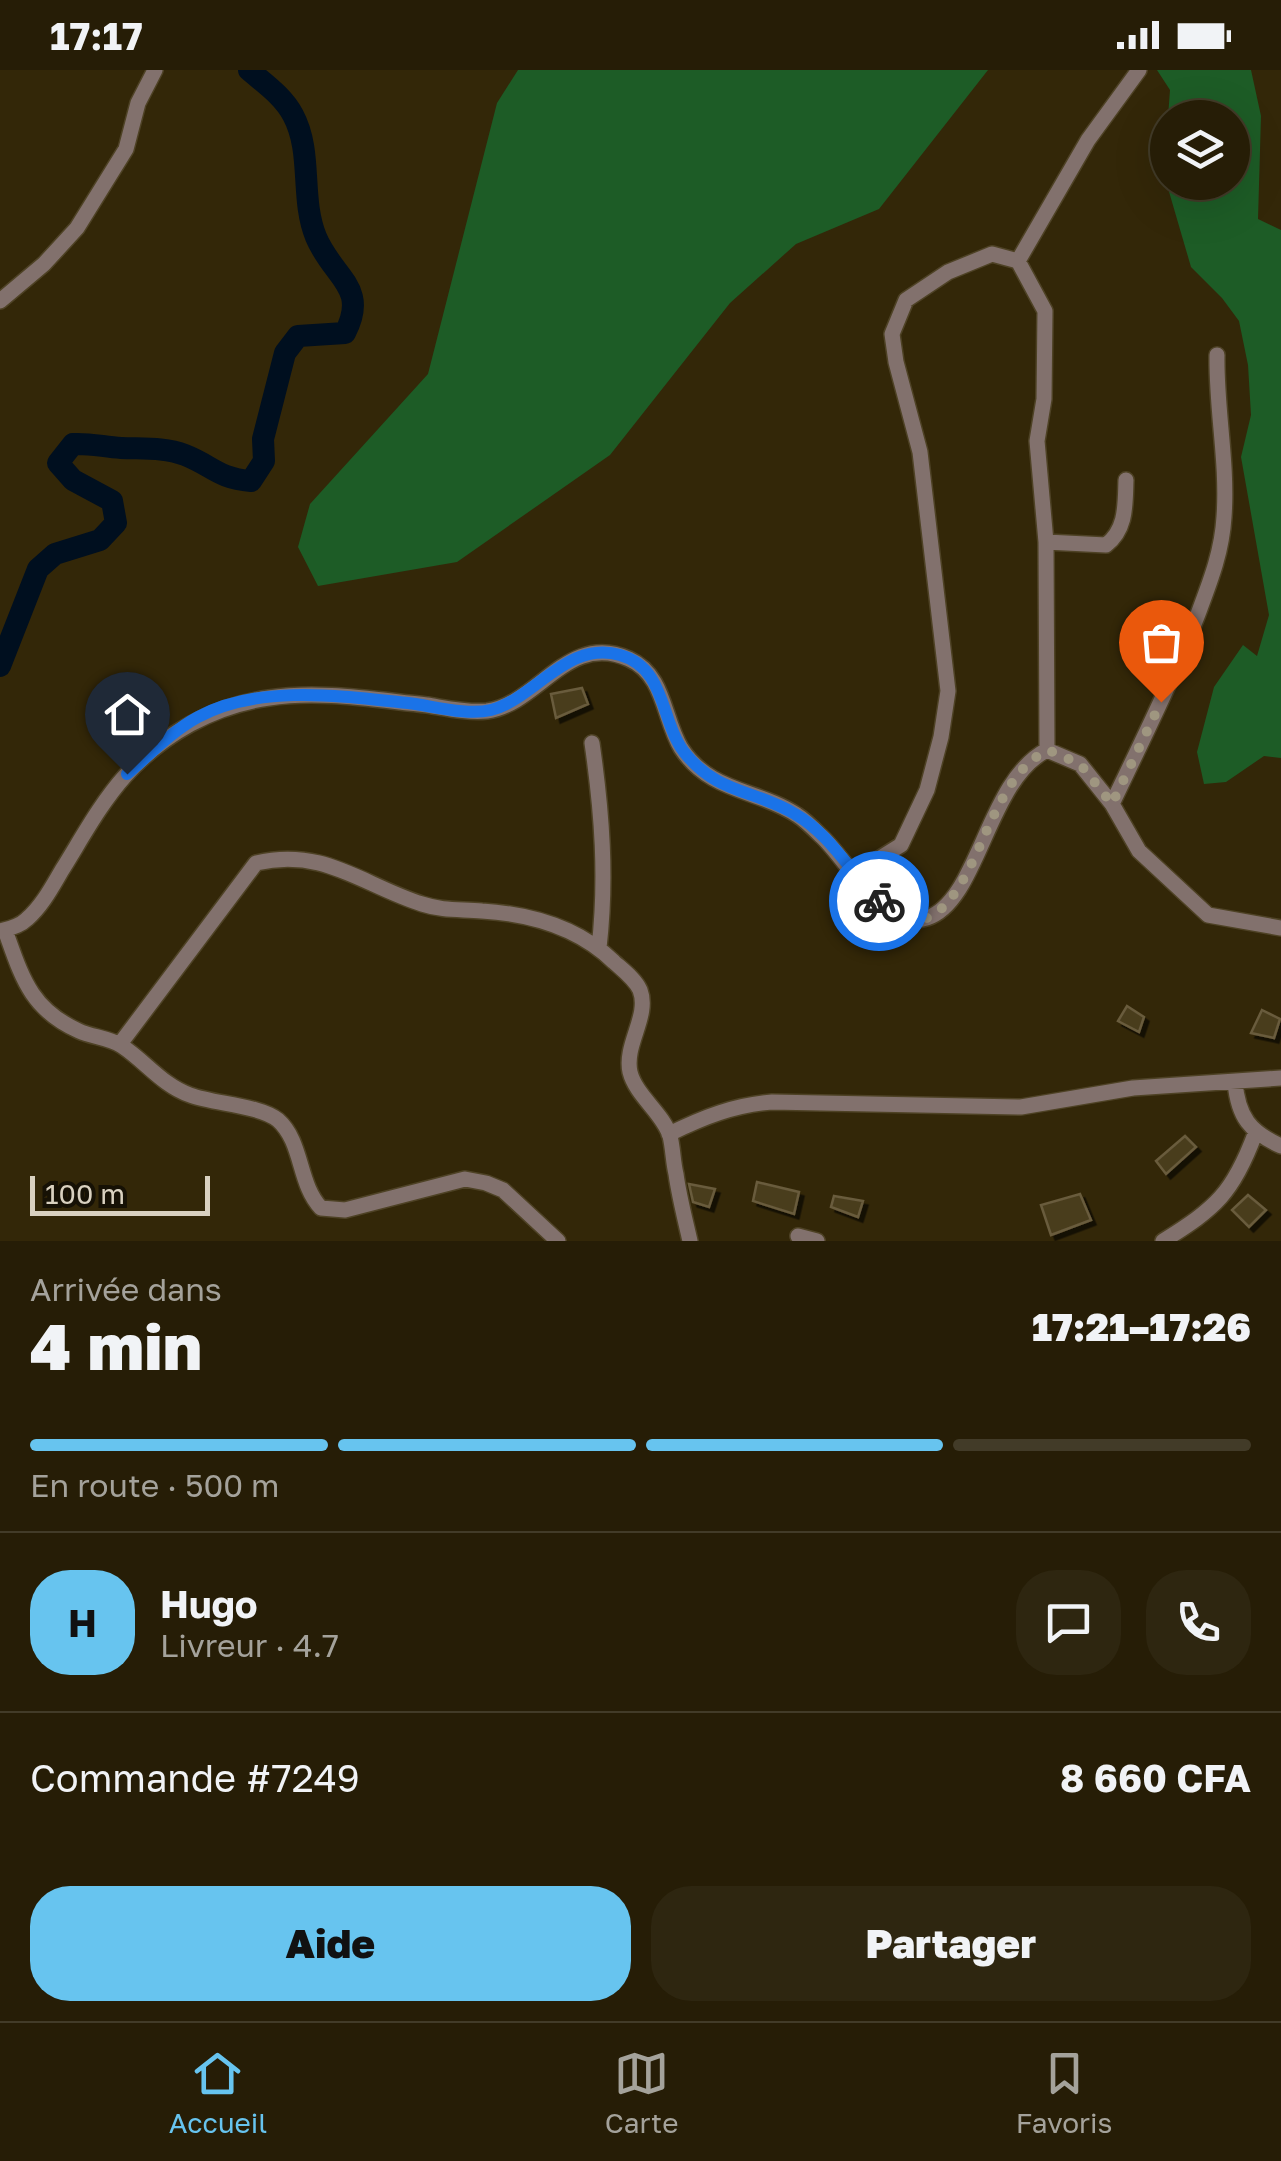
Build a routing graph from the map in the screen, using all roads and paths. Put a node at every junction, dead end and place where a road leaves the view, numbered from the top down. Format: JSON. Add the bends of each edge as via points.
{"nodes":[{"id":1,"x":156,"y":70,"type":"edge"},
{"id":2,"x":1139,"y":70,"type":"edge"},
{"id":3,"x":1018,"y":261,"type":"junction"},
{"id":4,"x":0,"y":301,"type":"edge"},
{"id":5,"x":1217,"y":355,"type":"dead end"},
{"id":6,"x":1126,"y":480,"type":"dead end"},
{"id":7,"x":1046,"y":542,"type":"junction"},
{"id":8,"x":592,"y":743,"type":"dead end"},
{"id":9,"x":1048,"y":750,"type":"junction"},
{"id":10,"x":1112,"y":804,"type":"junction"},
{"id":11,"x":854,"y":875,"type":"junction"},
{"id":12,"x":1280,"y":925,"type":"edge"},
{"id":13,"x":2,"y":930,"type":"edge"},
{"id":14,"x":599,"y":948,"type":"junction"},
{"id":15,"x":120,"y":1044,"type":"junction"},
{"id":16,"x":1281,"y":1078,"type":"edge"},
{"id":17,"x":1235,"y":1082,"type":"junction"},
{"id":18,"x":670,"y":1134,"type":"junction"},
{"id":19,"x":1254,"y":1134,"type":"junction"},
{"id":20,"x":1281,"y":1146,"type":"edge"},
{"id":21,"x":798,"y":1236,"type":"dead end"},
{"id":22,"x":558,"y":1241,"type":"edge"},
{"id":23,"x":690,"y":1241,"type":"edge"},
{"id":24,"x":817,"y":1241,"type":"edge"},
{"id":25,"x":1163,"y":1241,"type":"edge"}],
"edges":[{"from":1,"to":4,"type":"street","via":[[138,103],[126,149],[77,228]]},
{"from":2,"to":3,"type":"street","via":[[1088,140]]},
{"from":3,"to":7,"type":"street","via":[[1045,311],[1037,440]]},
{"from":3,"to":11,"type":"street","via":[[992,254],[948,272],[906,300],[892,334],[920,452],[948,691],[927,790],[901,845]]},
{"from":5,"to":10,"type":"street","via":[[1224,486],[1219,559],[1178,668]]},
{"from":6,"to":7,"type":"street","via":[[1125,516],[1112,542]]},
{"from":7,"to":9,"type":"street"},
{"from":8,"to":14,"type":"street","via":[[604,863]]},
{"from":9,"to":10,"type":"street","via":[[1080,764]]},
{"from":9,"to":11,"type":"street","via":[[1018,774],[961,886],[927,919],[891,913]]},
{"from":10,"to":12,"type":"street","via":[[1139,851],[1208,915]]},
{"from":11,"to":13,"type":"street","via":[[796,814],[723,786],[697,765],[678,740],[656,684],[636,662],[594,654],[552,670],[489,711],[350,696],[272,697],[199,716],[127,774],[44,900],[26,922]]},
{"from":13,"to":15,"type":"street","via":[[44,1011]]},
{"from":14,"to":15,"type":"street","via":[[562,928],[422,904],[314,859],[281,857],[256,863]]},
{"from":14,"to":18,"type":"street","via":[[641,993],[628,1066]]},
{"from":15,"to":22,"type":"street","via":[[190,1096],[275,1118],[290,1134],[321,1208],[344,1210],[465,1179],[502,1190]]},
{"from":16,"to":17,"type":"street"},
{"from":17,"to":18,"type":"street","via":[[1133,1088],[1021,1108],[756,1103]]},
{"from":17,"to":19,"type":"street"},
{"from":18,"to":23,"type":"street"},
{"from":19,"to":20,"type":"street"},
{"from":19,"to":25,"type":"street","via":[[1224,1198]]},
{"from":21,"to":24,"type":"street"}]}
